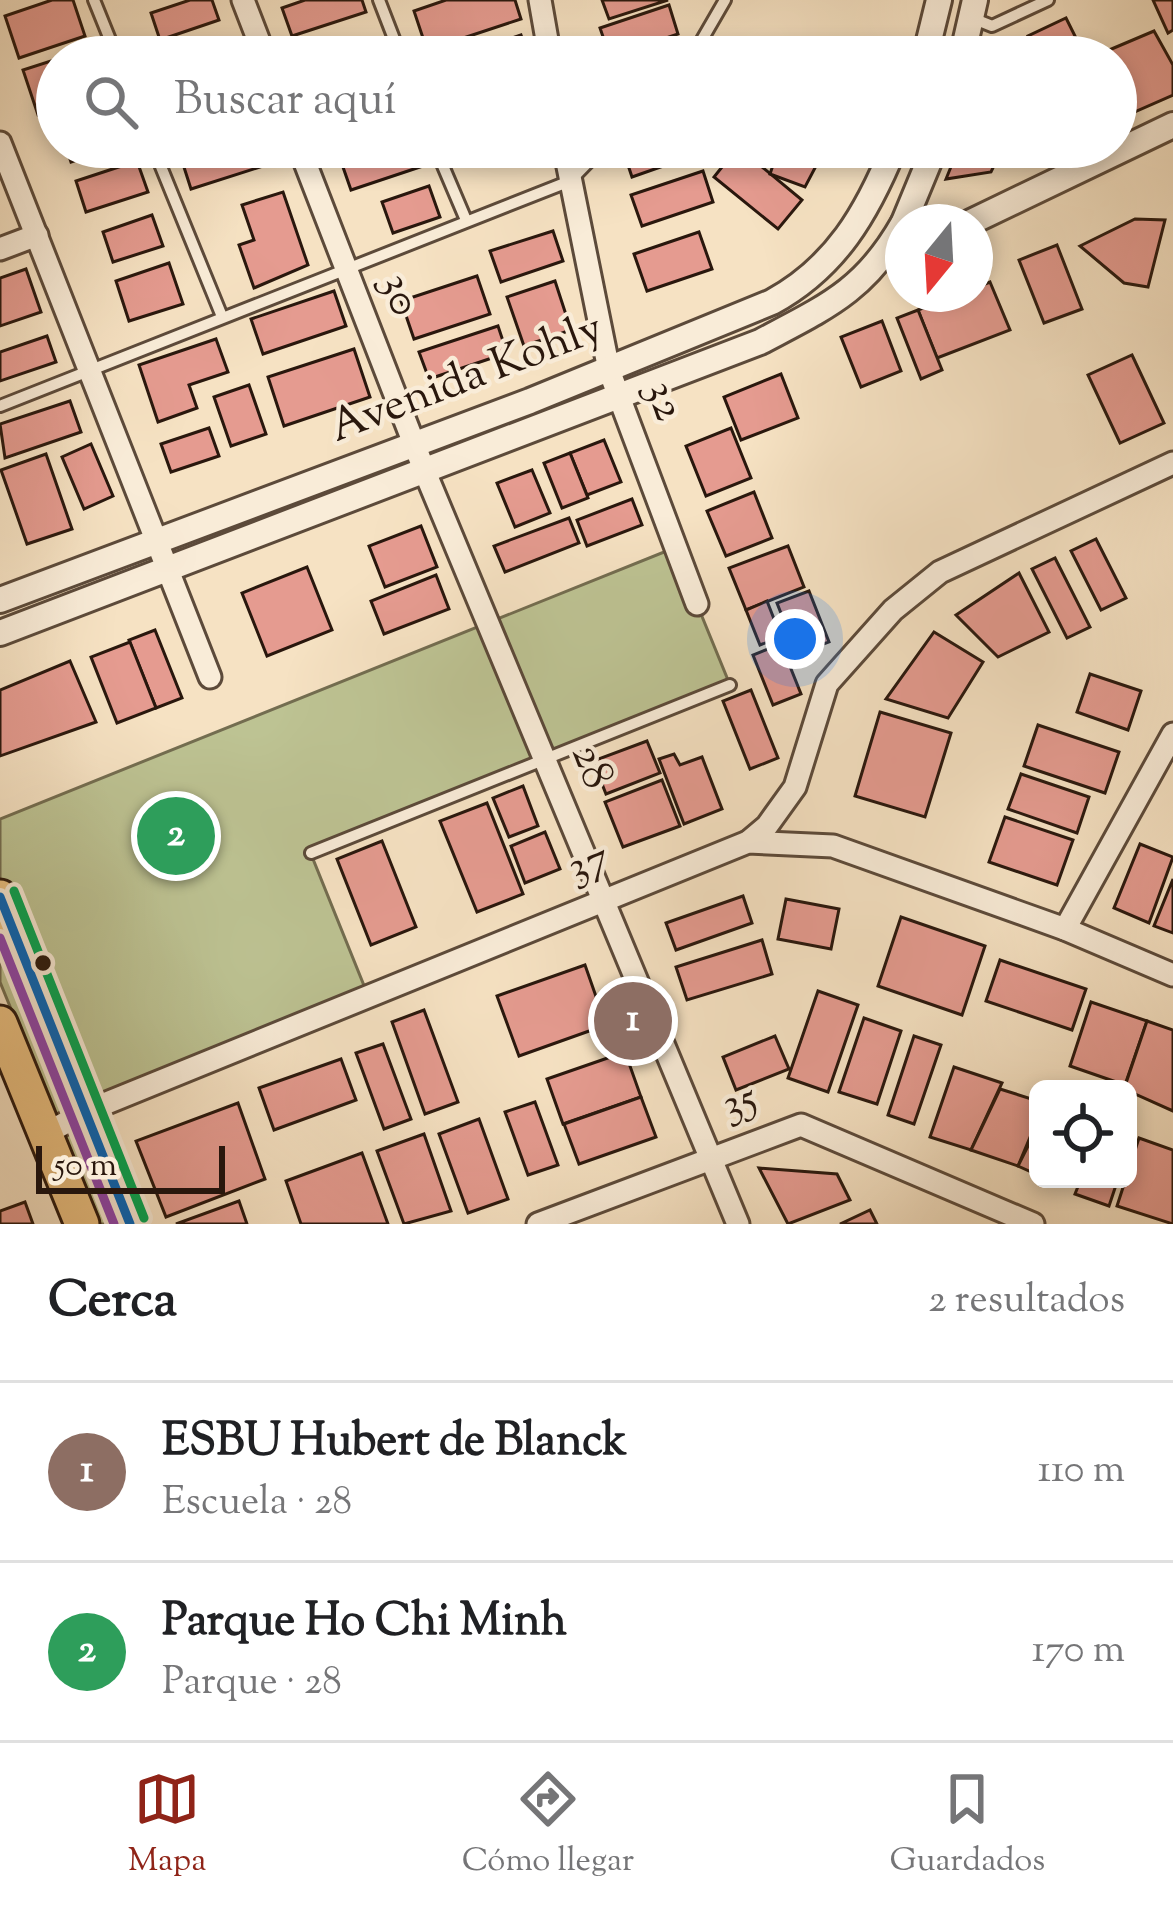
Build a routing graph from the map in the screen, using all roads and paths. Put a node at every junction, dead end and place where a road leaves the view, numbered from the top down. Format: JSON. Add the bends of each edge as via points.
{"nodes":[{"id":1,"x":94,"y":0,"type":"edge"},
{"id":2,"x":243,"y":0,"type":"edge"},
{"id":3,"x":380,"y":0,"type":"edge"},
{"id":4,"x":540,"y":0,"type":"edge"},
{"id":5,"x":725,"y":0,"type":"edge"},
{"id":6,"x":1048,"y":0,"type":"edge"},
{"id":7,"x":938,"y":4,"type":"edge"},
{"id":8,"x":973,"y":9,"type":"edge"},
{"id":9,"x":109,"y":36,"type":"edge"},
{"id":10,"x":257,"y":36,"type":"edge"},
{"id":11,"x":393,"y":36,"type":"edge"},
{"id":12,"x":546,"y":36,"type":"edge"},
{"id":13,"x":704,"y":36,"type":"edge"},
{"id":14,"x":930,"y":36,"type":"edge"},
{"id":15,"x":1173,"y":125,"type":"edge"},
{"id":16,"x":0,"y":142,"type":"edge"},
{"id":17,"x":1137,"y":142,"type":"edge"},
{"id":18,"x":162,"y":168,"type":"edge"},
{"id":19,"x":307,"y":168,"type":"edge"},
{"id":20,"x":444,"y":168,"type":"edge"},
{"id":21,"x":568,"y":168,"type":"edge"},
{"id":22,"x":583,"y":168,"type":"edge"},
{"id":23,"x":884,"y":168,"type":"edge"},
{"id":24,"x":925,"y":168,"type":"edge"},
{"id":25,"x":1083,"y":168,"type":"edge"},
{"id":26,"x":570,"y":181,"type":"junction"},
{"id":27,"x":911,"y":204,"type":"edge"},
{"id":28,"x":993,"y":211,"type":"edge"},
{"id":29,"x":862,"y":216,"type":"junction"},
{"id":30,"x":466,"y":220,"type":"junction"},
{"id":31,"x":885,"y":220,"type":"edge"},
{"id":32,"x":37,"y":235,"type":"junction"},
{"id":33,"x":0,"y":249,"type":"edge"},
{"id":34,"x":885,"y":255,"type":"edge"},
{"id":35,"x":885,"y":263,"type":"edge"},
{"id":36,"x":345,"y":266,"type":"junction"},
{"id":37,"x":879,"y":266,"type":"junction"},
{"id":38,"x":221,"y":314,"type":"junction"},
{"id":39,"x":88,"y":368,"type":"junction"},
{"id":40,"x":609,"y":370,"type":"junction"},
{"id":41,"x":619,"y":397,"type":"junction"},
{"id":42,"x":0,"y":406,"type":"edge"},
{"id":43,"x":414,"y":446,"type":"junction"},
{"id":44,"x":1173,"y":463,"type":"edge"},
{"id":45,"x":425,"y":472,"type":"junction"},
{"id":46,"x":156,"y":541,"type":"junction"},
{"id":47,"x":168,"y":570,"type":"junction"},
{"id":48,"x":0,"y":600,"type":"edge"},
{"id":49,"x":697,"y":604,"type":"dead end"},
{"id":50,"x":0,"y":633,"type":"edge"},
{"id":51,"x":210,"y":677,"type":"dead end"},
{"id":52,"x":730,"y":685,"type":"dead end"},
{"id":53,"x":1173,"y":734,"type":"edge"},
{"id":54,"x":544,"y":759,"type":"junction"},
{"id":55,"x":748,"y":842,"type":"junction"},
{"id":56,"x":311,"y":853,"type":"dead end"},
{"id":57,"x":0,"y":897,"type":"edge"},
{"id":58,"x":602,"y":902,"type":"junction"},
{"id":59,"x":1065,"y":929,"type":"junction"},
{"id":60,"x":1173,"y":975,"type":"edge"},
{"id":61,"x":0,"y":1023,"type":"edge"},
{"id":62,"x":87,"y":1111,"type":"junction"},
{"id":63,"x":46,"y":1134,"type":"junction"},
{"id":64,"x":712,"y":1156,"type":"junction"},
{"id":65,"x":82,"y":1224,"type":"edge"},
{"id":66,"x":130,"y":1224,"type":"edge"},
{"id":67,"x":538,"y":1224,"type":"edge"},
{"id":68,"x":739,"y":1224,"type":"edge"},
{"id":69,"x":1033,"y":1224,"type":"edge"}],
"edges":[{"from":1,"to":9,"type":"lane"},
{"from":2,"to":10,"type":"street"},
{"from":3,"to":11,"type":"lane"},
{"from":4,"to":12,"type":"street"},
{"from":5,"to":13,"type":"lane"},
{"from":6,"to":8,"type":"lane","via":[[992,26]]},
{"from":7,"to":8,"type":"street"},
{"from":7,"to":14,"type":"street"},
{"from":15,"to":17,"type":"street"},
{"from":16,"to":32,"type":"street"},
{"from":18,"to":38,"type":"lane"},
{"from":19,"to":36,"type":"street","name":"30"},
{"from":20,"to":30,"type":"lane"},
{"from":21,"to":26,"type":"street","name":"32"},
{"from":22,"to":26,"type":"lane"},
{"from":23,"to":29,"type":"street","name":"Avenida Kohly"},
{"from":24,"to":27,"type":"street","name":"Avenida Kohly"},
{"from":25,"to":28,"type":"street"},
{"from":26,"to":30,"type":"lane"},
{"from":26,"to":40,"type":"street","name":"32"},
{"from":29,"to":31,"type":"street"},
{"from":29,"to":40,"type":"street","name":"Avenida Kohly","via":[[842,248],[797,289]]},
{"from":30,"to":36,"type":"lane"},
{"from":32,"to":33,"type":"street"},
{"from":32,"to":39,"type":"street"},
{"from":34,"to":37,"type":"street","name":"Avenida Kohly"},
{"from":35,"to":37,"type":"street"},
{"from":36,"to":38,"type":"lane"},
{"from":36,"to":43,"type":"street","name":"30"},
{"from":37,"to":41,"type":"street","name":"Avenida Kohly","via":[[760,342]]},
{"from":38,"to":39,"type":"lane"},
{"from":39,"to":42,"type":"lane"},
{"from":39,"to":46,"type":"street"},
{"from":40,"to":41,"type":"street","name":"32"},
{"from":40,"to":43,"type":"street","name":"Avenida Kohly"},
{"from":41,"to":45,"type":"street","name":"Avenida Kohly"},
{"from":41,"to":49,"type":"street","name":"32"},
{"from":43,"to":45,"type":"street","name":"30"},
{"from":43,"to":46,"type":"street","name":"Avenida Kohly"},
{"from":44,"to":55,"type":"street","via":[[940,572],[893,610],[827,684],[795,787]]},
{"from":45,"to":47,"type":"street","name":"Avenida Kohly"},
{"from":45,"to":54,"type":"street","name":"28"},
{"from":46,"to":47,"type":"street"},
{"from":46,"to":48,"type":"street","name":"Avenida Kohly"},
{"from":47,"to":50,"type":"street","name":"Avenida Kohly"},
{"from":47,"to":51,"type":"street"},
{"from":52,"to":54,"type":"lane"},
{"from":53,"to":59,"type":"street"},
{"from":54,"to":56,"type":"lane"},
{"from":54,"to":58,"type":"street","name":"28"},
{"from":55,"to":58,"type":"street","name":"37"},
{"from":55,"to":59,"type":"street","name":"37","via":[[833,847]]},
{"from":57,"to":62,"type":"main road"},
{"from":58,"to":62,"type":"street","name":"37"},
{"from":58,"to":64,"type":"street","name":"28"},
{"from":59,"to":60,"type":"street","name":"37"},
{"from":61,"to":63,"type":"main road"},
{"from":62,"to":63,"type":"street","name":"37"},
{"from":62,"to":66,"type":"main road"},
{"from":63,"to":65,"type":"main road"},
{"from":64,"to":67,"type":"street","name":"35"},
{"from":64,"to":68,"type":"street","name":"28"},
{"from":64,"to":69,"type":"street","name":"35","via":[[800,1125]]}]}
